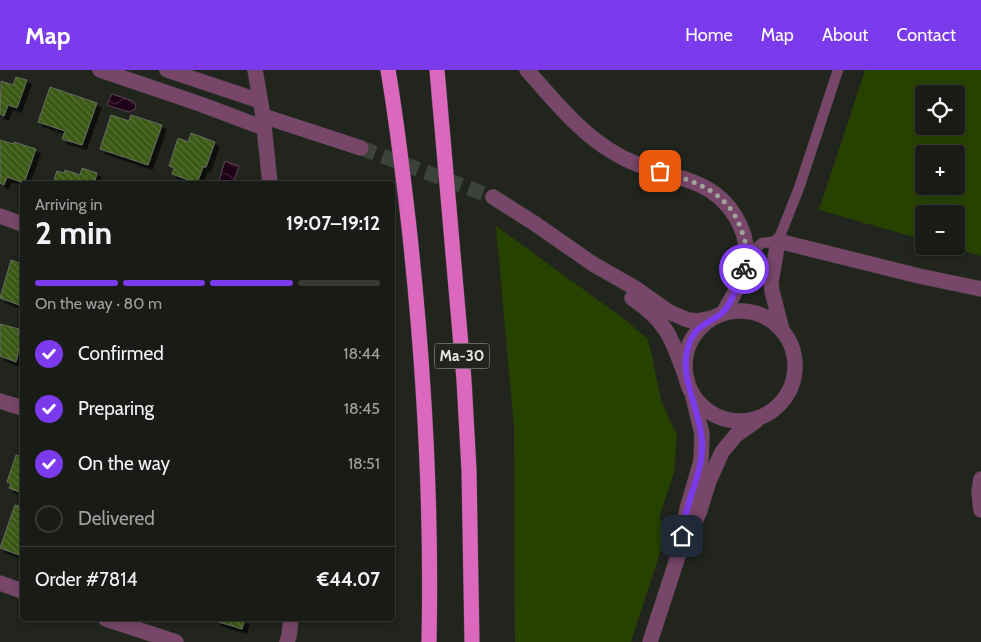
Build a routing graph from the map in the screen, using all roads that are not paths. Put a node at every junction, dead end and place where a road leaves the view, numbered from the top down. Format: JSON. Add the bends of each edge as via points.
{"nodes":[{"id":1,"x":100,"y":70,"type":"edge"},
{"id":2,"x":167,"y":70,"type":"edge"},
{"id":3,"x":255,"y":70,"type":"edge"},
{"id":4,"x":388,"y":70,"type":"edge"},
{"id":5,"x":437,"y":70,"type":"edge"},
{"id":6,"x":527,"y":70,"type":"edge"},
{"id":7,"x":838,"y":70,"type":"edge"},
{"id":8,"x":262,"y":115,"type":"junction"},
{"id":9,"x":361,"y":148,"type":"tunnel mouth"},
{"id":10,"x":270,"y":181,"type":"edge"},
{"id":11,"x":493,"y":198,"type":"tunnel mouth"},
{"id":12,"x":0,"y":216,"type":"edge"},
{"id":13,"x":20,"y":223,"type":"edge"},
{"id":14,"x":778,"y":241,"type":"junction"},
{"id":15,"x":746,"y":256,"type":"junction"},
{"id":16,"x":593,"y":264,"type":"junction"},
{"id":17,"x":981,"y":289,"type":"edge"},
{"id":18,"x":718,"y":316,"type":"junction"},
{"id":19,"x":782,"y":330,"type":"junction"},
{"id":20,"x":689,"y":385,"type":"junction"},
{"id":21,"x":0,"y":401,"type":"edge"},
{"id":22,"x":20,"y":407,"type":"edge"},
{"id":23,"x":760,"y":418,"type":"junction"},
{"id":24,"x":980,"y":485,"type":"edge"},
{"id":25,"x":981,"y":510,"type":"edge"},
{"id":26,"x":680,"y":550,"type":"junction"},
{"id":27,"x":0,"y":583,"type":"edge"},
{"id":28,"x":20,"y":590,"type":"edge"},
{"id":29,"x":112,"y":621,"type":"edge"},
{"id":30,"x":291,"y":621,"type":"edge"},
{"id":31,"x":176,"y":642,"type":"edge"},
{"id":32,"x":287,"y":642,"type":"edge"},
{"id":33,"x":429,"y":642,"type":"edge"},
{"id":34,"x":472,"y":642,"type":"edge"},
{"id":35,"x":650,"y":642,"type":"edge"}],
"edges":[{"from":1,"to":8,"type":"street","via":[[200,104]]},
{"from":2,"to":8,"type":"street"},
{"from":3,"to":8,"type":"street"},
{"from":4,"to":33,"type":"highway","number":"Ma-30","via":[[403,174],[421,348],[429,509]]},
{"from":5,"to":34,"type":"highway","number":"Ma-30","via":[[464,380]]},
{"from":6,"to":15,"type":"street","via":[[572,121],[596,142],[620,156],[699,184],[718,195],[741,226]]},
{"from":7,"to":14,"type":"lane"},
{"from":8,"to":9,"type":"street"},
{"from":8,"to":10,"type":"street"},
{"from":11,"to":16,"type":"street","via":[[534,222]]},
{"from":12,"to":13,"type":"street"},
{"from":14,"to":15,"type":"lane","via":[[762,243]]},
{"from":14,"to":17,"type":"street"},
{"from":14,"to":19,"type":"street","via":[[771,282]]},
{"from":15,"to":18,"type":"street","via":[[742,276]]},
{"from":16,"to":18,"type":"street","via":[[679,317],[697,320]]},
{"from":16,"to":20,"type":"street","via":[[660,320]]},
{"from":18,"to":19,"type":"street","via":[[731,311],[752,311],[767,317]]},
{"from":18,"to":20,"type":"street","via":[[700,327],[688,345],[685,362]]},
{"from":19,"to":23,"type":"street","via":[[793,348],[795,376],[783,401]]},
{"from":20,"to":23,"type":"street","via":[[708,412],[725,419],[747,421]]},
{"from":20,"to":26,"type":"street","via":[[699,421],[702,448]]},
{"from":21,"to":22,"type":"street"},
{"from":23,"to":26,"type":"street","via":[[736,435],[722,452]]},
{"from":24,"to":25,"type":"street"},
{"from":26,"to":35,"type":"street"},
{"from":27,"to":28,"type":"street"},
{"from":29,"to":31,"type":"street"},
{"from":30,"to":32,"type":"street"}]}
